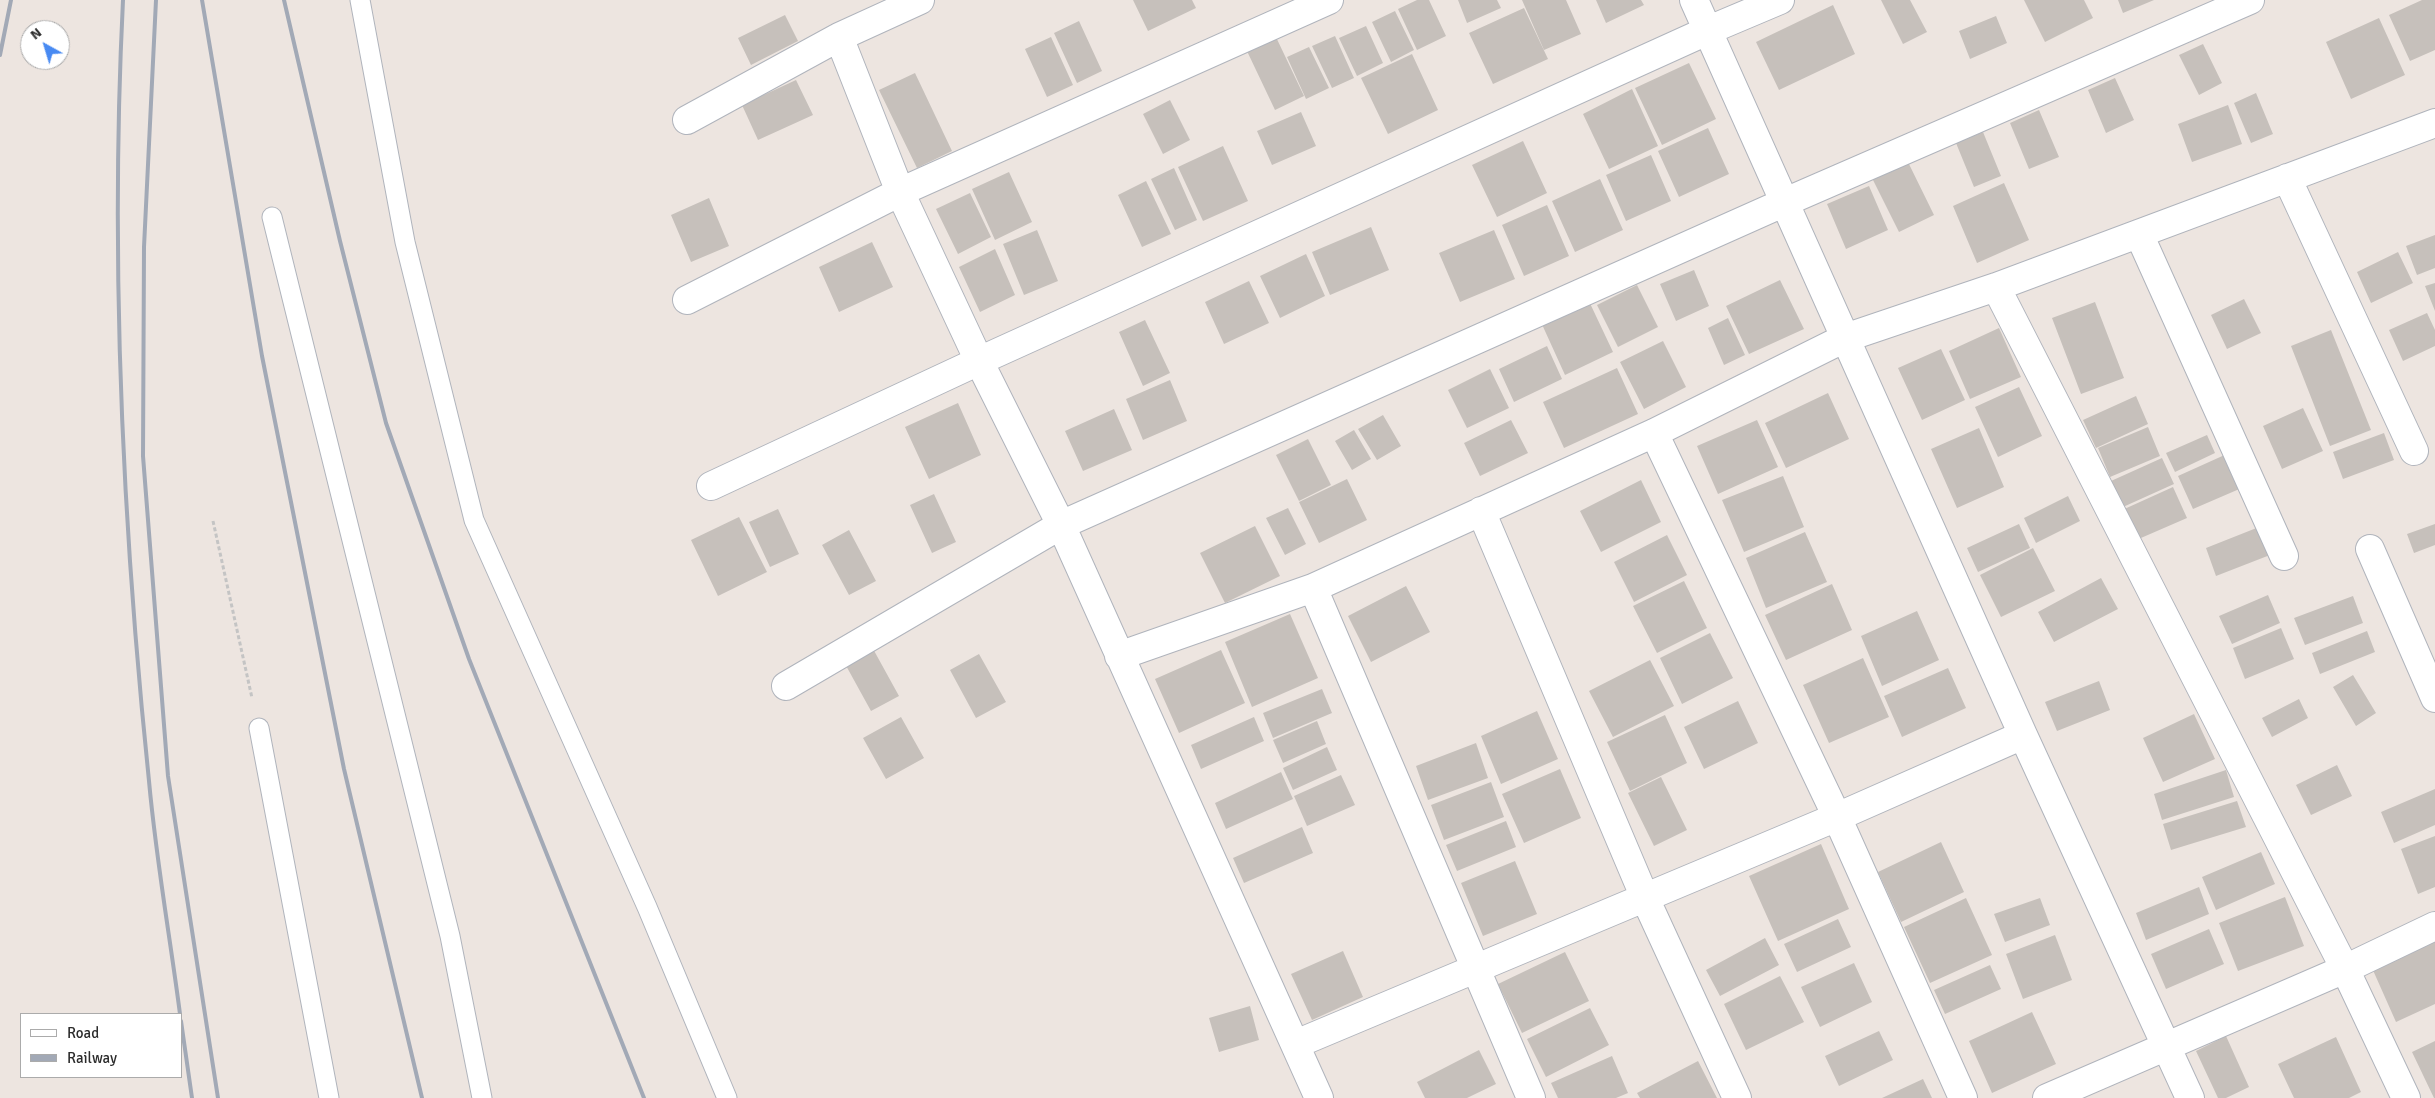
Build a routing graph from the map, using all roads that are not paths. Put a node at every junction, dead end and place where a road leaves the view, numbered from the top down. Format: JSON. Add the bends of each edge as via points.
{"nodes":[{"id":1,"x":360,"y":0,"type":"edge"},
{"id":2,"x":920,"y":0,"type":"edge"},
{"id":3,"x":1329,"y":0,"type":"edge"},
{"id":4,"x":1694,"y":0,"type":"edge"},
{"id":5,"x":1780,"y":0,"type":"edge"},
{"id":6,"x":2250,"y":0,"type":"edge"},
{"id":7,"x":1709,"y":30,"type":"junction"},
{"id":8,"x":839,"y":37,"type":"junction"},
{"id":9,"x":687,"y":120,"type":"dead end"},
{"id":10,"x":2435,"y":123,"type":"edge"},
{"id":11,"x":2287,"y":178,"type":"junction"},
{"id":12,"x":900,"y":192,"type":"junction"},
{"id":13,"x":1783,"y":203,"type":"junction"},
{"id":14,"x":272,"y":217,"type":"dead end"},
{"id":15,"x":2139,"y":234,"type":"junction"},
{"id":16,"x":1996,"y":287,"type":"junction"},
{"id":17,"x":687,"y":300,"type":"dead end"},
{"id":18,"x":1845,"y":338,"type":"junction"},
{"id":19,"x":979,"y":361,"type":"junction"},
{"id":20,"x":1654,"y":433,"type":"junction"},
{"id":21,"x":2414,"y":451,"type":"dead end"},
{"id":22,"x":711,"y":486,"type":"dead end"},
{"id":23,"x":1481,"y":511,"type":"junction"},
{"id":24,"x":1061,"y":525,"type":"junction"},
{"id":25,"x":2370,"y":549,"type":"dead end"},
{"id":26,"x":2284,"y":556,"type":"dead end"},
{"id":27,"x":1313,"y":588,"type":"junction"},
{"id":28,"x":1119,"y":656,"type":"junction"},
{"id":29,"x":786,"y":686,"type":"dead end"},
{"id":30,"x":2435,"y":698,"type":"edge"},
{"id":31,"x":259,"y":728,"type":"road end"},
{"id":32,"x":2023,"y":735,"type":"junction"},
{"id":33,"x":1838,"y":817,"type":"junction"},
{"id":34,"x":1645,"y":898,"type":"junction"},
{"id":35,"x":2435,"y":926,"type":"edge"},
{"id":36,"x":1476,"y":969,"type":"junction"},
{"id":37,"x":2345,"y":969,"type":"junction"},
{"id":38,"x":1296,"y":1044,"type":"junction"},
{"id":39,"x":2167,"y":1046,"type":"junction"},
{"id":40,"x":329,"y":1098,"type":"edge"},
{"id":41,"x":482,"y":1098,"type":"edge"},
{"id":42,"x":727,"y":1098,"type":"edge"},
{"id":43,"x":1319,"y":1098,"type":"edge"},
{"id":44,"x":1531,"y":1098,"type":"edge"},
{"id":45,"x":1738,"y":1098,"type":"edge"},
{"id":46,"x":1963,"y":1098,"type":"edge"},
{"id":47,"x":2047,"y":1098,"type":"edge"},
{"id":48,"x":2190,"y":1098,"type":"edge"},
{"id":49,"x":2406,"y":1098,"type":"edge"}],
"edges":[{"from":1,"to":42,"type":"lane","via":[[405,242],[474,520],[648,907]]},
{"from":2,"to":8,"type":"street"},
{"from":3,"to":12,"type":"street"},
{"from":4,"to":7,"type":"street"},
{"from":5,"to":7,"type":"street"},
{"from":6,"to":13,"type":"street"},
{"from":7,"to":13,"type":"street"},
{"from":7,"to":19,"type":"street"},
{"from":8,"to":9,"type":"street"},
{"from":8,"to":12,"type":"street"},
{"from":10,"to":11,"type":"street"},
{"from":11,"to":15,"type":"street"},
{"from":11,"to":21,"type":"street"},
{"from":12,"to":17,"type":"street"},
{"from":12,"to":19,"type":"street"},
{"from":13,"to":18,"type":"street"},
{"from":13,"to":24,"type":"street"},
{"from":14,"to":41,"type":"lane","via":[[450,936]]},
{"from":15,"to":16,"type":"street"},
{"from":15,"to":26,"type":"street"},
{"from":16,"to":18,"type":"street"},
{"from":16,"to":37,"type":"street"},
{"from":18,"to":20,"type":"street"},
{"from":18,"to":32,"type":"street"},
{"from":19,"to":22,"type":"street"},
{"from":19,"to":24,"type":"street"},
{"from":20,"to":23,"type":"street"},
{"from":20,"to":33,"type":"street"},
{"from":23,"to":27,"type":"street"},
{"from":23,"to":34,"type":"street"},
{"from":24,"to":28,"type":"street"},
{"from":24,"to":29,"type":"street"},
{"from":25,"to":30,"type":"street"},
{"from":27,"to":28,"type":"street"},
{"from":27,"to":36,"type":"street"},
{"from":28,"to":38,"type":"street"},
{"from":31,"to":40,"type":"lane"},
{"from":32,"to":33,"type":"street"},
{"from":32,"to":39,"type":"street"},
{"from":33,"to":34,"type":"street"},
{"from":33,"to":46,"type":"street"},
{"from":34,"to":36,"type":"street"},
{"from":34,"to":45,"type":"street"},
{"from":35,"to":37,"type":"street"},
{"from":36,"to":38,"type":"street"},
{"from":36,"to":44,"type":"street"},
{"from":37,"to":39,"type":"street"},
{"from":37,"to":49,"type":"street"},
{"from":38,"to":43,"type":"street"},
{"from":39,"to":47,"type":"street"},
{"from":39,"to":48,"type":"street"}]}
